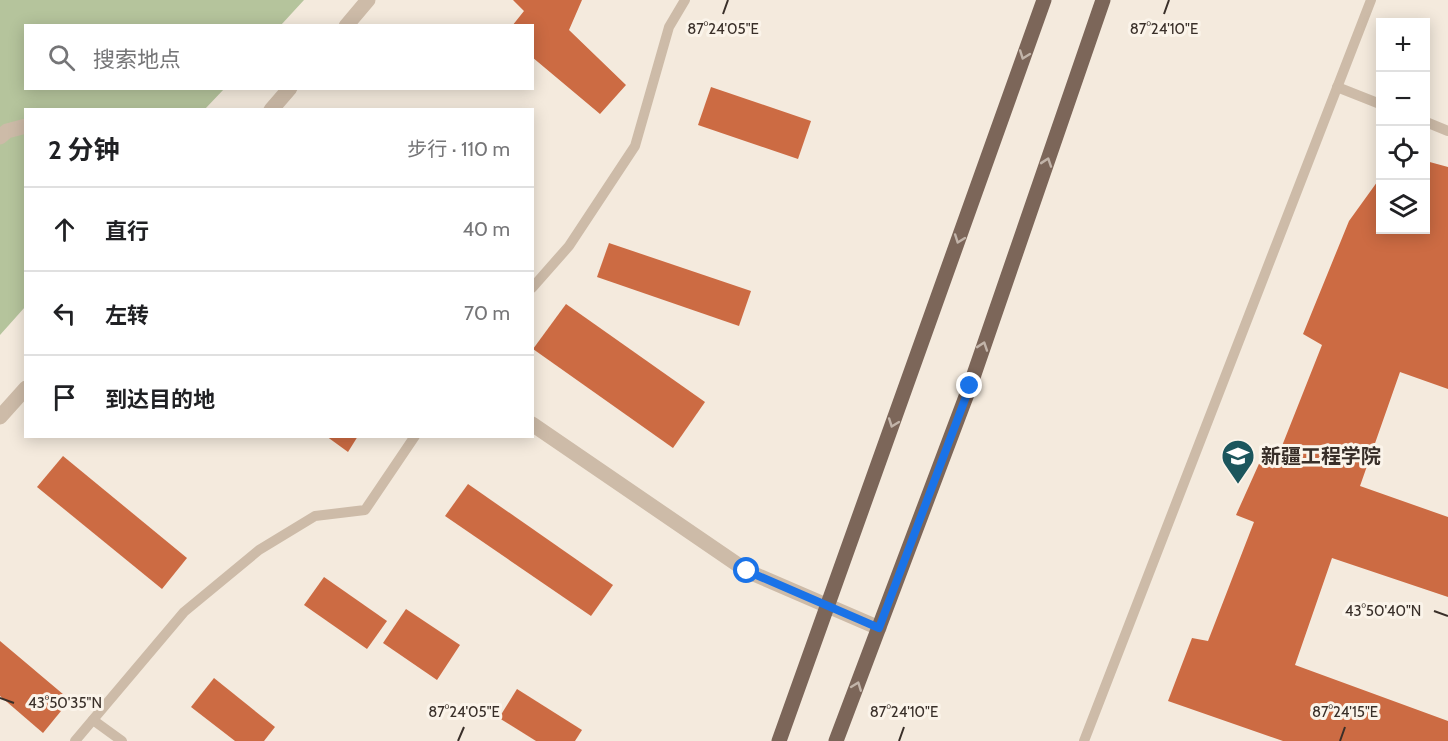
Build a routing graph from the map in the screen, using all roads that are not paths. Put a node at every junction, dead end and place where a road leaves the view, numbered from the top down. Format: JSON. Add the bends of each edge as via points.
{"nodes":[{"id":1,"x":368,"y":0,"type":"edge"},
{"id":2,"x":685,"y":0,"type":"edge"},
{"id":3,"x":1044,"y":0,"type":"edge"},
{"id":4,"x":1103,"y":0,"type":"edge"},
{"id":5,"x":1371,"y":0,"type":"edge"},
{"id":6,"x":348,"y":24,"type":"edge"},
{"id":7,"x":1337,"y":87,"type":"junction"},
{"id":8,"x":288,"y":90,"type":"edge"},
{"id":9,"x":1376,"y":102,"type":"edge"},
{"id":10,"x":274,"y":108,"type":"edge"},
{"id":11,"x":1430,"y":124,"type":"edge"},
{"id":12,"x":24,"y":127,"type":"edge"},
{"id":13,"x":1448,"y":131,"type":"edge"},
{"id":14,"x":0,"y":136,"type":"edge"},
{"id":15,"x":534,"y":286,"type":"edge"},
{"id":16,"x":24,"y":390,"type":"edge"},
{"id":17,"x":0,"y":417,"type":"edge"},
{"id":18,"x":534,"y":425,"type":"edge"},
{"id":19,"x":415,"y":438,"type":"edge"},
{"id":20,"x":828,"y":606,"type":"junction"},
{"id":21,"x":879,"y":628,"type":"junction"},
{"id":22,"x":93,"y":720,"type":"junction"},
{"id":23,"x":75,"y":741,"type":"edge"},
{"id":24,"x":122,"y":741,"type":"edge"},
{"id":25,"x":779,"y":741,"type":"edge"},
{"id":26,"x":836,"y":741,"type":"edge"},
{"id":27,"x":1084,"y":741,"type":"edge"}],
"edges":[{"from":1,"to":6,"type":"street"},
{"from":2,"to":15,"type":"lane","via":[[669,27],[635,146],[569,246]]},
{"from":3,"to":20,"type":"main road","one_way":true},
{"from":21,"to":4,"type":"main road","one_way":true,"via":[[970,386]]},
{"from":5,"to":7,"type":"lane"},
{"from":7,"to":9,"type":"lane"},
{"from":7,"to":27,"type":"lane"},
{"from":8,"to":10,"type":"street"},
{"from":11,"to":13,"type":"lane"},
{"from":12,"to":14,"type":"street"},
{"from":16,"to":17,"type":"street"},
{"from":18,"to":20,"type":"street","via":[[747,571]]},
{"from":19,"to":22,"type":"lane","via":[[365,510],[315,516],[259,550],[184,612]]},
{"from":20,"to":21,"type":"street"},
{"from":20,"to":25,"type":"main road"},
{"from":26,"to":21,"type":"main road","one_way":true},
{"from":22,"to":23,"type":"lane"},
{"from":22,"to":24,"type":"lane"}]}
